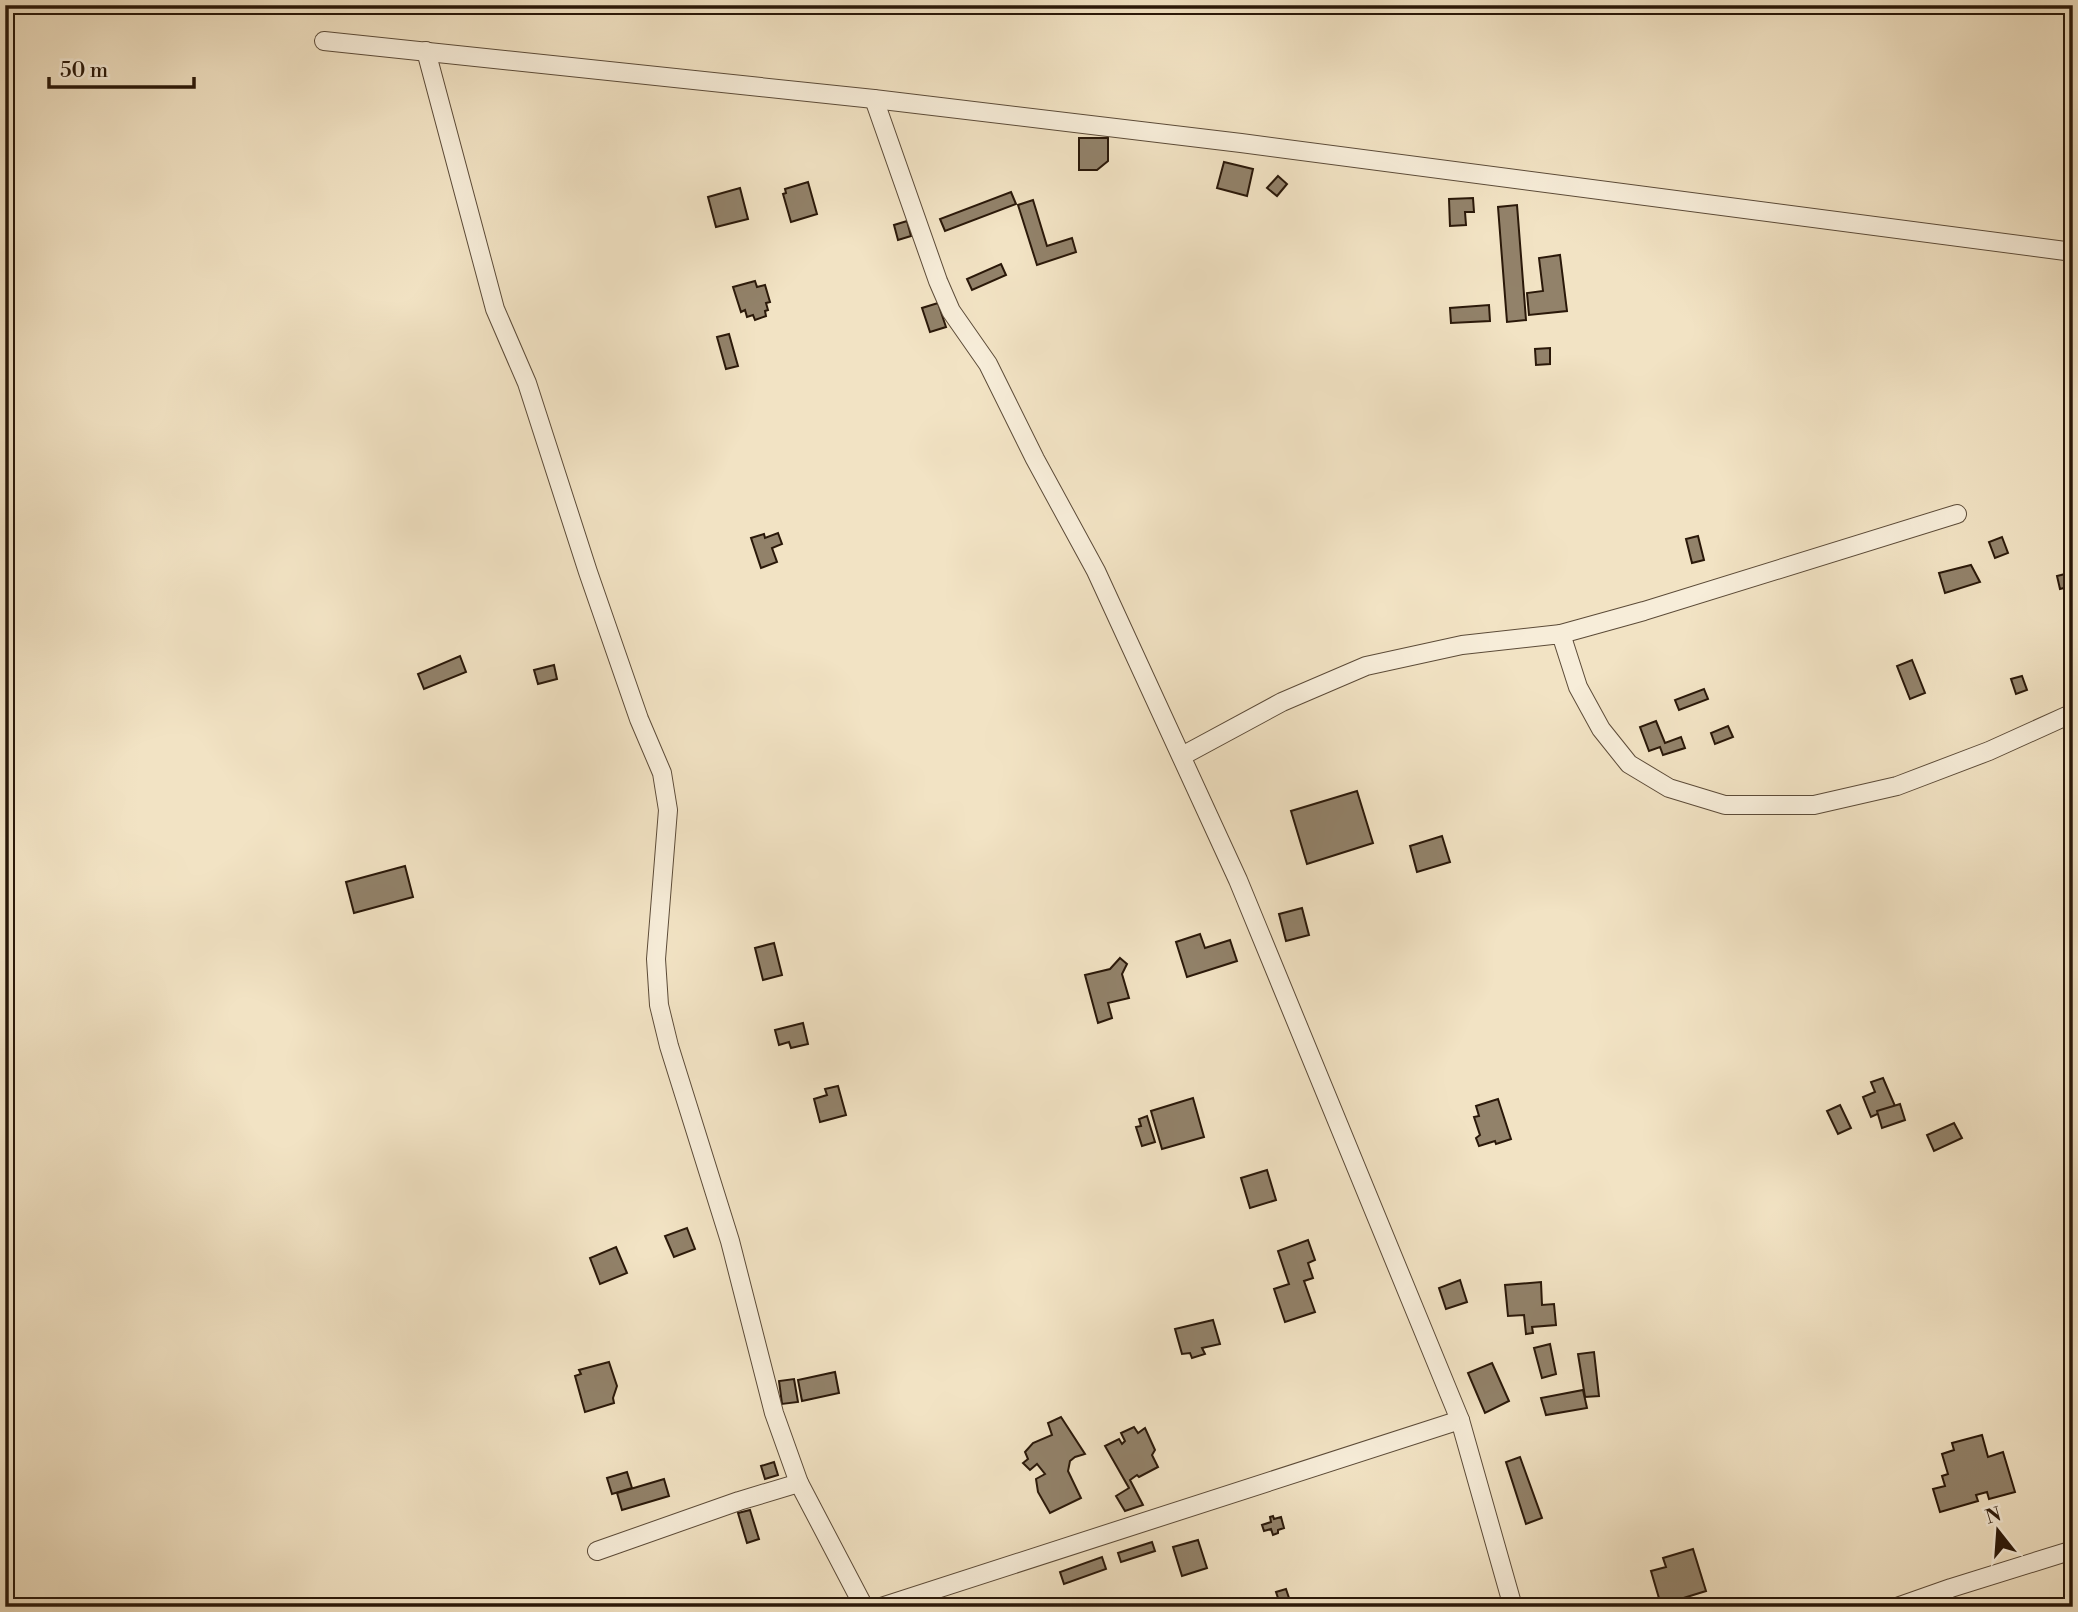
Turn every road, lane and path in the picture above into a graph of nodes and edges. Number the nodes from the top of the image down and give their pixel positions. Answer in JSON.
{"nodes":[{"id":1,"x":324,"y":41,"type":"dead end"},
{"id":2,"x":426,"y":51,"type":"junction"},
{"id":3,"x":874,"y":99,"type":"junction"},
{"id":4,"x":2073,"y":252,"type":"edge"},
{"id":5,"x":1957,"y":514,"type":"dead end"},
{"id":6,"x":1560,"y":634,"type":"junction"},
{"id":7,"x":2073,"y":713,"type":"edge"},
{"id":8,"x":1182,"y":756,"type":"junction"},
{"id":9,"x":1460,"y":1420,"type":"junction"},
{"id":10,"x":799,"y":1483,"type":"junction"},
{"id":11,"x":2073,"y":1550,"type":"edge"},
{"id":12,"x":597,"y":1551,"type":"dead end"},
{"id":13,"x":864,"y":1607,"type":"edge"},
{"id":14,"x":881,"y":1607,"type":"edge"},
{"id":15,"x":1513,"y":1607,"type":"edge"},
{"id":16,"x":1897,"y":1607,"type":"edge"}],
"edges":[{"from":1,"to":2,"type":"street"},
{"from":2,"to":3,"type":"street"},
{"from":2,"to":10,"type":"street"},
{"from":3,"to":4,"type":"street"},
{"from":3,"to":8,"type":"street"},
{"from":5,"to":6,"type":"street"},
{"from":6,"to":7,"type":"street"},
{"from":6,"to":8,"type":"street"},
{"from":8,"to":9,"type":"street"},
{"from":9,"to":14,"type":"street"},
{"from":9,"to":15,"type":"street"},
{"from":10,"to":12,"type":"street"},
{"from":10,"to":13,"type":"street"},
{"from":11,"to":16,"type":"street"}]}
